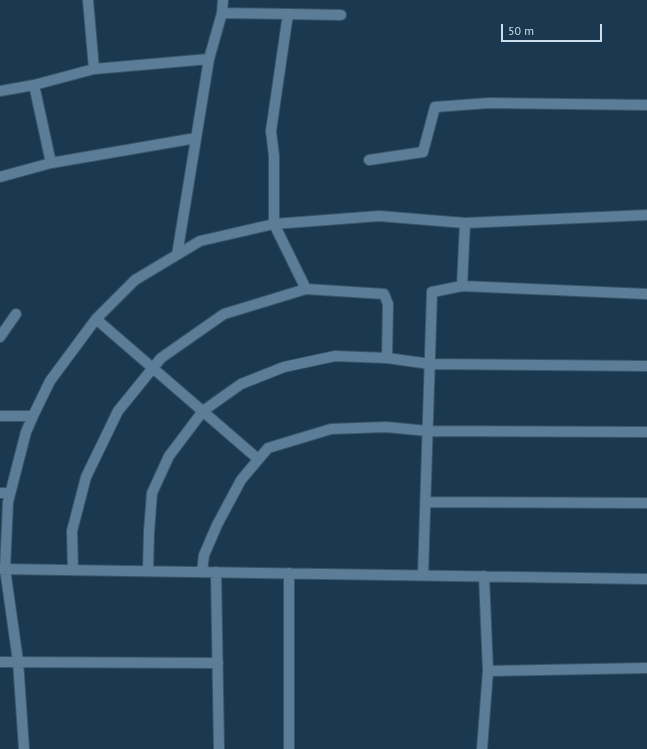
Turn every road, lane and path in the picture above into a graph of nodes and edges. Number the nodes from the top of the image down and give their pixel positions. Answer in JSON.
{"nodes":[{"id":1,"x":88,"y":0,"type":"edge"},
{"id":2,"x":223,"y":0,"type":"edge"},
{"id":3,"x":222,"y":13,"type":"junction"},
{"id":4,"x":288,"y":14,"type":"junction"},
{"id":5,"x":341,"y":15,"type":"dead end"},
{"id":6,"x":209,"y":59,"type":"junction"},
{"id":7,"x":94,"y":69,"type":"junction"},
{"id":8,"x":34,"y":85,"type":"junction"},
{"id":9,"x":0,"y":90,"type":"edge"},
{"id":10,"x":647,"y":105,"type":"edge"},
{"id":11,"x":196,"y":138,"type":"junction"},
{"id":12,"x":369,"y":160,"type":"dead end"},
{"id":13,"x":51,"y":163,"type":"junction"},
{"id":14,"x":0,"y":176,"type":"edge"},
{"id":15,"x":647,"y":216,"type":"edge"},
{"id":16,"x":465,"y":223,"type":"junction"},
{"id":17,"x":274,"y":224,"type":"junction"},
{"id":18,"x":177,"y":255,"type":"junction"},
{"id":19,"x":462,"y":286,"type":"junction"},
{"id":20,"x":306,"y":289,"type":"junction"},
{"id":21,"x":647,"y":294,"type":"edge"},
{"id":22,"x":16,"y":314,"type":"dead end"},
{"id":23,"x":96,"y":319,"type":"junction"},
{"id":24,"x":0,"y":337,"type":"edge"},
{"id":25,"x":387,"y":358,"type":"junction"},
{"id":26,"x":430,"y":364,"type":"junction"},
{"id":27,"x":647,"y":366,"type":"edge"},
{"id":28,"x":153,"y":367,"type":"junction"},
{"id":29,"x":203,"y":411,"type":"junction"},
{"id":30,"x":0,"y":416,"type":"edge"},
{"id":31,"x":33,"y":416,"type":"junction"},
{"id":32,"x":428,"y":431,"type":"junction"},
{"id":33,"x":647,"y":432,"type":"edge"},
{"id":34,"x":258,"y":459,"type":"junction"},
{"id":35,"x":5,"y":493,"type":"edge"},
{"id":36,"x":425,"y":502,"type":"junction"},
{"id":37,"x":647,"y":503,"type":"edge"},
{"id":38,"x":2,"y":569,"type":"edge"},
{"id":39,"x":73,"y":570,"type":"junction"},
{"id":40,"x":148,"y":571,"type":"junction"},
{"id":41,"x":202,"y":572,"type":"junction"},
{"id":42,"x":216,"y":572,"type":"junction"},
{"id":43,"x":289,"y":573,"type":"junction"},
{"id":44,"x":423,"y":575,"type":"junction"},
{"id":45,"x":484,"y":576,"type":"junction"},
{"id":46,"x":647,"y":578,"type":"edge"},
{"id":47,"x":18,"y":661,"type":"junction"},
{"id":48,"x":0,"y":662,"type":"edge"},
{"id":49,"x":218,"y":664,"type":"junction"},
{"id":50,"x":647,"y":668,"type":"edge"},
{"id":51,"x":488,"y":671,"type":"junction"},
{"id":52,"x":24,"y":749,"type":"edge"},
{"id":53,"x":219,"y":749,"type":"edge"},
{"id":54,"x":289,"y":749,"type":"edge"},
{"id":55,"x":482,"y":749,"type":"edge"}],
"edges":[{"from":1,"to":7,"type":"street"},
{"from":2,"to":3,"type":"street"},
{"from":3,"to":4,"type":"street"},
{"from":3,"to":6,"type":"street"},
{"from":4,"to":5,"type":"street"},
{"from":4,"to":17,"type":"street"},
{"from":6,"to":7,"type":"street"},
{"from":6,"to":11,"type":"street"},
{"from":7,"to":8,"type":"street"},
{"from":8,"to":9,"type":"street"},
{"from":8,"to":13,"type":"street"},
{"from":10,"to":12,"type":"street"},
{"from":11,"to":13,"type":"street"},
{"from":11,"to":18,"type":"street"},
{"from":13,"to":14,"type":"street"},
{"from":15,"to":16,"type":"street"},
{"from":16,"to":17,"type":"street"},
{"from":16,"to":19,"type":"street"},
{"from":17,"to":18,"type":"street"},
{"from":17,"to":20,"type":"street"},
{"from":18,"to":23,"type":"street"},
{"from":19,"to":21,"type":"street"},
{"from":19,"to":26,"type":"street"},
{"from":20,"to":25,"type":"street"},
{"from":20,"to":28,"type":"street"},
{"from":22,"to":24,"type":"street"},
{"from":23,"to":28,"type":"street"},
{"from":23,"to":31,"type":"street"},
{"from":25,"to":26,"type":"street"},
{"from":25,"to":29,"type":"street"},
{"from":26,"to":27,"type":"street"},
{"from":26,"to":32,"type":"street"},
{"from":28,"to":29,"type":"street"},
{"from":28,"to":39,"type":"street"},
{"from":29,"to":34,"type":"street"},
{"from":29,"to":40,"type":"street"},
{"from":30,"to":31,"type":"street"},
{"from":31,"to":35,"type":"street"},
{"from":32,"to":33,"type":"street"},
{"from":32,"to":34,"type":"street"},
{"from":32,"to":36,"type":"street"},
{"from":34,"to":41,"type":"street"},
{"from":35,"to":38,"type":"street"},
{"from":36,"to":37,"type":"street"},
{"from":36,"to":44,"type":"street"},
{"from":38,"to":39,"type":"street"},
{"from":38,"to":47,"type":"street"},
{"from":39,"to":40,"type":"street"},
{"from":40,"to":41,"type":"street"},
{"from":41,"to":42,"type":"street"},
{"from":42,"to":43,"type":"street"},
{"from":42,"to":49,"type":"street"},
{"from":43,"to":44,"type":"street"},
{"from":43,"to":54,"type":"street"},
{"from":44,"to":45,"type":"street"},
{"from":45,"to":46,"type":"street"},
{"from":45,"to":51,"type":"street"},
{"from":47,"to":48,"type":"street"},
{"from":47,"to":49,"type":"street"},
{"from":47,"to":52,"type":"street"},
{"from":49,"to":53,"type":"street"},
{"from":50,"to":51,"type":"street"},
{"from":51,"to":55,"type":"street"}]}
